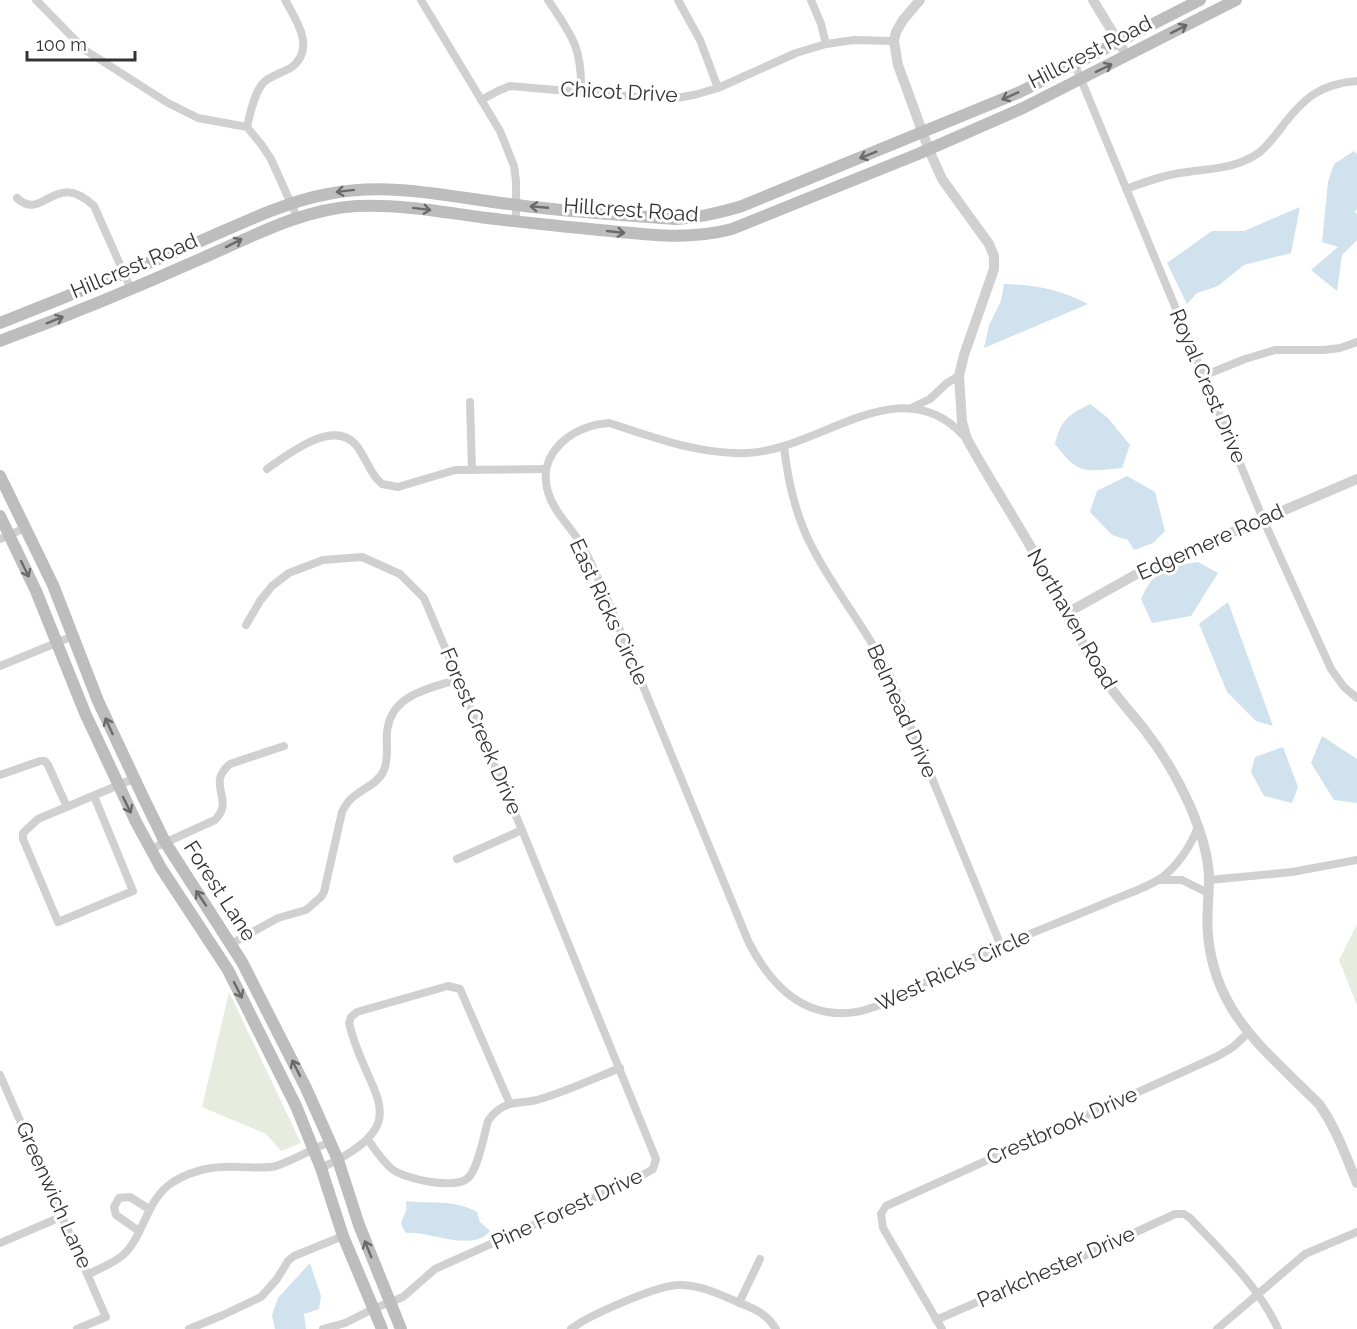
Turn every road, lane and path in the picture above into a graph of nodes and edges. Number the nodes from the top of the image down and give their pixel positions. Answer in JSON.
{"nodes":[{"id":1,"x":36,"y":0,"type":"edge"},
{"id":2,"x":285,"y":0,"type":"edge"},
{"id":3,"x":420,"y":0,"type":"edge"},
{"id":4,"x":548,"y":0,"type":"edge"},
{"id":5,"x":678,"y":0,"type":"edge"},
{"id":6,"x":811,"y":0,"type":"edge"},
{"id":7,"x":920,"y":0,"type":"edge"},
{"id":8,"x":1093,"y":0,"type":"edge"},
{"id":9,"x":1200,"y":0,"type":"edge"},
{"id":10,"x":1236,"y":0,"type":"edge"},
{"id":11,"x":894,"y":41,"type":"junction"},
{"id":12,"x":1119,"y":43,"type":"junction"},
{"id":13,"x":826,"y":44,"type":"junction"},
{"id":14,"x":1127,"y":56,"type":"junction"},
{"id":15,"x":1075,"y":65,"type":"junction"},
{"id":16,"x":1080,"y":79,"type":"junction"},
{"id":17,"x":1357,"y":81,"type":"edge"},
{"id":18,"x":718,"y":88,"type":"junction"},
{"id":19,"x":581,"y":92,"type":"junction"},
{"id":20,"x":481,"y":100,"type":"junction"},
{"id":21,"x":247,"y":127,"type":"junction"},
{"id":22,"x":923,"y":133,"type":"junction"},
{"id":23,"x":929,"y":150,"type":"junction"},
{"id":24,"x":1126,"y":189,"type":"junction"},
{"id":25,"x":17,"y":198,"type":"dead end"},
{"id":26,"x":291,"y":203,"type":"junction"},
{"id":27,"x":517,"y":206,"type":"junction"},
{"id":28,"x":297,"y":217,"type":"junction"},
{"id":29,"x":516,"y":222,"type":"junction"},
{"id":30,"x":124,"y":274,"type":"junction"},
{"id":31,"x":131,"y":289,"type":"junction"},
{"id":32,"x":0,"y":323,"type":"edge"},
{"id":33,"x":0,"y":341,"type":"edge"},
{"id":34,"x":1357,"y":342,"type":"edge"},
{"id":35,"x":959,"y":376,"type":"junction"},
{"id":36,"x":1203,"y":376,"type":"junction"},
{"id":37,"x":470,"y":402,"type":"dead end"},
{"id":38,"x":913,"y":407,"type":"junction"},
{"id":39,"x":967,"y":440,"type":"junction"},
{"id":40,"x":784,"y":447,"type":"junction"},
{"id":41,"x":267,"y":469,"type":"dead end"},
{"id":42,"x":546,"y":469,"type":"junction"},
{"id":43,"x":472,"y":470,"type":"junction"},
{"id":44,"x":0,"y":476,"type":"edge"},
{"id":45,"x":1357,"y":479,"type":"edge"},
{"id":46,"x":0,"y":516,"type":"edge"},
{"id":47,"x":1263,"y":519,"type":"junction"},
{"id":48,"x":25,"y":528,"type":"junction"},
{"id":49,"x":5,"y":537,"type":"edge"},
{"id":50,"x":1067,"y":613,"type":"junction"},
{"id":51,"x":246,"y":625,"type":"dead end"},
{"id":52,"x":73,"y":636,"type":"junction"},
{"id":53,"x":58,"y":642,"type":"junction"},
{"id":54,"x":0,"y":666,"type":"edge"},
{"id":55,"x":459,"y":679,"type":"junction"},
{"id":56,"x":1357,"y":698,"type":"edge"},
{"id":57,"x":284,"y":746,"type":"dead end"},
{"id":58,"x":0,"y":775,"type":"edge"},
{"id":59,"x":134,"y":779,"type":"junction"},
{"id":60,"x":118,"y":786,"type":"junction"},
{"id":61,"x":688,"y":793,"type":"joint"},
{"id":62,"x":94,"y":796,"type":"junction"},
{"id":63,"x":67,"y":807,"type":"junction"},
{"id":64,"x":1198,"y":826,"type":"junction"},
{"id":65,"x":522,"y":830,"type":"junction"},
{"id":66,"x":165,"y":842,"type":"junction"},
{"id":67,"x":151,"y":849,"type":"junction"},
{"id":68,"x":457,"y":859,"type":"dead end"},
{"id":69,"x":1357,"y":860,"type":"edge"},
{"id":70,"x":1159,"y":880,"type":"junction"},
{"id":71,"x":1209,"y":880,"type":"junction"},
{"id":72,"x":1208,"y":893,"type":"junction"},
{"id":73,"x":231,"y":944,"type":"junction"},
{"id":74,"x":1001,"y":946,"type":"junction"},
{"id":75,"x":242,"y":962,"type":"junction"},
{"id":76,"x":228,"y":970,"type":"junction"},
{"id":77,"x":1248,"y":1033,"type":"junction"},
{"id":78,"x":620,"y":1068,"type":"junction"},
{"id":79,"x":0,"y":1075,"type":"edge"},
{"id":80,"x":510,"y":1104,"type":"junction"},
{"id":81,"x":368,"y":1140,"type":"junction"},
{"id":82,"x":330,"y":1142,"type":"junction"},
{"id":83,"x":314,"y":1149,"type":"junction"},
{"id":84,"x":338,"y":1160,"type":"junction"},
{"id":85,"x":321,"y":1168,"type":"junction"},
{"id":86,"x":1357,"y":1183,"type":"edge"},
{"id":87,"x":148,"y":1209,"type":"junction"},
{"id":88,"x":63,"y":1216,"type":"junction"},
{"id":89,"x":139,"y":1231,"type":"junction"},
{"id":90,"x":1357,"y":1232,"type":"edge"},
{"id":91,"x":343,"y":1236,"type":"junction"},
{"id":92,"x":0,"y":1243,"type":"edge"},
{"id":93,"x":760,"y":1259,"type":"dead end"},
{"id":94,"x":89,"y":1274,"type":"junction"},
{"id":95,"x":1257,"y":1295,"type":"junction"},
{"id":96,"x":390,"y":1303,"type":"junction"},
{"id":97,"x":739,"y":1303,"type":"junction"},
{"id":98,"x":373,"y":1309,"type":"junction"},
{"id":99,"x":936,"y":1320,"type":"junction"},
{"id":100,"x":399,"y":1325,"type":"edge"},
{"id":101,"x":338,"y":1328,"type":"edge"},
{"id":102,"x":379,"y":1328,"type":"edge"},
{"id":103,"x":76,"y":1329,"type":"edge"},
{"id":104,"x":189,"y":1329,"type":"edge"},
{"id":105,"x":323,"y":1329,"type":"edge"},
{"id":106,"x":572,"y":1329,"type":"edge"},
{"id":107,"x":776,"y":1329,"type":"edge"},
{"id":108,"x":942,"y":1329,"type":"edge"},
{"id":109,"x":1217,"y":1329,"type":"edge"},
{"id":110,"x":1278,"y":1329,"type":"edge"}],
"edges":[{"from":1,"to":21,"type":"street"},
{"from":2,"to":21,"type":"street"},
{"from":3,"to":20,"type":"street"},
{"from":4,"to":19,"type":"street"},
{"from":5,"to":18,"type":"street"},
{"from":6,"to":13,"type":"street"},
{"from":7,"to":11,"type":"street"},
{"from":8,"to":12,"type":"street"},
{"from":9,"to":12,"type":"main road","name":"Hillcrest Road"},
{"from":14,"to":10,"type":"main road","name":"Hillcrest Road","one_way":true},
{"from":11,"to":13,"type":"street","name":"Chicot Drive"},
{"from":11,"to":22,"type":"street","name":"Northaven Road"},
{"from":12,"to":14,"type":"street"},
{"from":12,"to":15,"type":"main road","name":"Hillcrest Road"},
{"from":13,"to":18,"type":"street","name":"Chicot Drive"},
{"from":16,"to":14,"type":"main road","name":"Hillcrest Road","one_way":true},
{"from":15,"to":16,"type":"street","name":"Royal Crest Drive"},
{"from":15,"to":22,"type":"main road","name":"Hillcrest Road","one_way":true},
{"from":16,"to":23,"type":"main road","name":"Hillcrest Road"},
{"from":16,"to":24,"type":"street","name":"Royal Crest Drive"},
{"from":17,"to":24,"type":"street"},
{"from":18,"to":19,"type":"street","name":"Chicot Drive"},
{"from":19,"to":20,"type":"street","name":"Chicot Drive"},
{"from":20,"to":27,"type":"street"},
{"from":21,"to":26,"type":"street"},
{"from":22,"to":23,"type":"street","name":"Northaven Road"},
{"from":22,"to":27,"type":"main road","name":"Hillcrest Road","one_way":true},
{"from":29,"to":23,"type":"main road","name":"Hillcrest Road","one_way":true},
{"from":23,"to":35,"type":"street","name":"Northaven Road"},
{"from":24,"to":36,"type":"street","name":"Royal Crest Drive"},
{"from":25,"to":30,"type":"street"},
{"from":27,"to":26,"type":"main road","name":"Hillcrest Road","one_way":true},
{"from":26,"to":28,"type":"street"},
{"from":26,"to":30,"type":"main road","name":"Hillcrest Road"},
{"from":27,"to":29,"type":"street"},
{"from":28,"to":29,"type":"main road","name":"Hillcrest Road","one_way":true},
{"from":31,"to":28,"type":"main road","name":"Hillcrest Road","one_way":true},
{"from":30,"to":31,"type":"street"},
{"from":30,"to":32,"type":"main road","name":"Hillcrest Road"},
{"from":33,"to":31,"type":"main road","name":"Hillcrest Road","one_way":true},
{"from":34,"to":36,"type":"street"},
{"from":35,"to":38,"type":"street"},
{"from":35,"to":39,"type":"street","name":"Northaven Road"},
{"from":36,"to":47,"type":"street","name":"Royal Crest Drive"},
{"from":37,"to":43,"type":"street"},
{"from":38,"to":39,"type":"street"},
{"from":38,"to":40,"type":"street"},
{"from":39,"to":50,"type":"street","name":"Northaven Road"},
{"from":40,"to":42,"type":"street"},
{"from":40,"to":74,"type":"street","name":"Belmead Drive"},
{"from":41,"to":43,"type":"street"},
{"from":42,"to":43,"type":"street"},
{"from":42,"to":61,"type":"street","name":"East Ricks Circle"},
{"from":44,"to":48,"type":"main road","name":"Forest Lane"},
{"from":45,"to":47,"type":"street","name":"Edgemere Road"},
{"from":46,"to":49,"type":"main road","name":"Forest Lane"},
{"from":47,"to":50,"type":"street","name":"Edgemere Road"},
{"from":47,"to":56,"type":"street","name":"Royal Crest Drive"},
{"from":48,"to":49,"type":"street"},
{"from":48,"to":52,"type":"main road","name":"Forest Lane"},
{"from":49,"to":53,"type":"main road","name":"Forest Lane","one_way":true},
{"from":50,"to":64,"type":"street","name":"Northaven Road"},
{"from":51,"to":55,"type":"street","name":"Forest Creek Drive"},
{"from":52,"to":53,"type":"street"},
{"from":59,"to":52,"type":"main road","name":"Forest Lane","one_way":true},
{"from":53,"to":54,"type":"street"},
{"from":53,"to":60,"type":"main road","name":"Forest Lane"},
{"from":55,"to":65,"type":"street","name":"Forest Creek Drive"},
{"from":55,"to":73,"type":"street"},
{"from":57,"to":66,"type":"street"},
{"from":58,"to":63,"type":"street"},
{"from":59,"to":60,"type":"street"},
{"from":59,"to":66,"type":"main road","name":"Forest Lane"},
{"from":60,"to":62,"type":"street"},
{"from":60,"to":67,"type":"main road","name":"Forest Lane","one_way":true},
{"from":61,"to":74,"type":"street","name":"West Ricks Circle"},
{"from":62,"to":63,"type":"street"},
{"from":62,"to":63,"type":"street"},
{"from":64,"to":70,"type":"street","name":"West Ricks Circle"},
{"from":64,"to":71,"type":"street","name":"Northaven Road"},
{"from":65,"to":68,"type":"street"},
{"from":65,"to":78,"type":"street","name":"Forest Creek Drive"},
{"from":66,"to":67,"type":"street"},
{"from":73,"to":66,"type":"main road","name":"Forest Lane","one_way":true},
{"from":67,"to":76,"type":"main road","name":"Forest Lane"},
{"from":69,"to":71,"type":"street"},
{"from":70,"to":72,"type":"street","name":"West Ricks Circle"},
{"from":70,"to":74,"type":"street","name":"West Ricks Circle"},
{"from":71,"to":72,"type":"street","name":"Northaven Road"},
{"from":72,"to":77,"type":"street","name":"Northaven Road"},
{"from":73,"to":75,"type":"main road","name":"Forest Lane"},
{"from":75,"to":76,"type":"main road"},
{"from":82,"to":75,"type":"main road","name":"Forest Lane","one_way":true},
{"from":76,"to":83,"type":"main road","name":"Forest Lane","one_way":true},
{"from":77,"to":86,"type":"street","name":"Northaven Road"},
{"from":77,"to":99,"type":"street","name":"Crestbrook Drive"},
{"from":78,"to":80,"type":"street"},
{"from":78,"to":96,"type":"street","name":"Pine Forest Drive"},
{"from":79,"to":88,"type":"street","name":"Greenwich Lane"},
{"from":80,"to":81,"type":"street"},
{"from":80,"to":81,"type":"street"},
{"from":81,"to":84,"type":"street"},
{"from":82,"to":83,"type":"street"},
{"from":82,"to":84,"type":"main road","name":"Forest Lane"},
{"from":83,"to":85,"type":"main road","name":"Forest Lane"},
{"from":83,"to":87,"type":"street"},
{"from":84,"to":85,"type":"street"},
{"from":96,"to":84,"type":"main road","name":"Forest Lane","one_way":true},
{"from":85,"to":91,"type":"main road","name":"Forest Lane"},
{"from":87,"to":89,"type":"street"},
{"from":87,"to":89,"type":"street"},
{"from":88,"to":92,"type":"street"},
{"from":88,"to":94,"type":"street","name":"Greenwich Lane"},
{"from":89,"to":94,"type":"street"},
{"from":90,"to":95,"type":"street"},
{"from":91,"to":98,"type":"main road","name":"Forest Lane"},
{"from":91,"to":104,"type":"street"},
{"from":93,"to":97,"type":"street"},
{"from":94,"to":103,"type":"street","name":"Greenwich Lane"},
{"from":95,"to":99,"type":"street","name":"Parkchester Drive"},
{"from":95,"to":109,"type":"street"},
{"from":95,"to":110,"type":"street"},
{"from":96,"to":98,"type":"street"},
{"from":96,"to":100,"type":"main road","name":"Forest Lane"},
{"from":97,"to":106,"type":"street"},
{"from":97,"to":107,"type":"street"},
{"from":98,"to":101,"type":"street"},
{"from":98,"to":102,"type":"main road","name":"Forest Lane"},
{"from":99,"to":108,"type":"street"},
{"from":100,"to":102,"type":"street"},
{"from":101,"to":105,"type":"street"}]}
